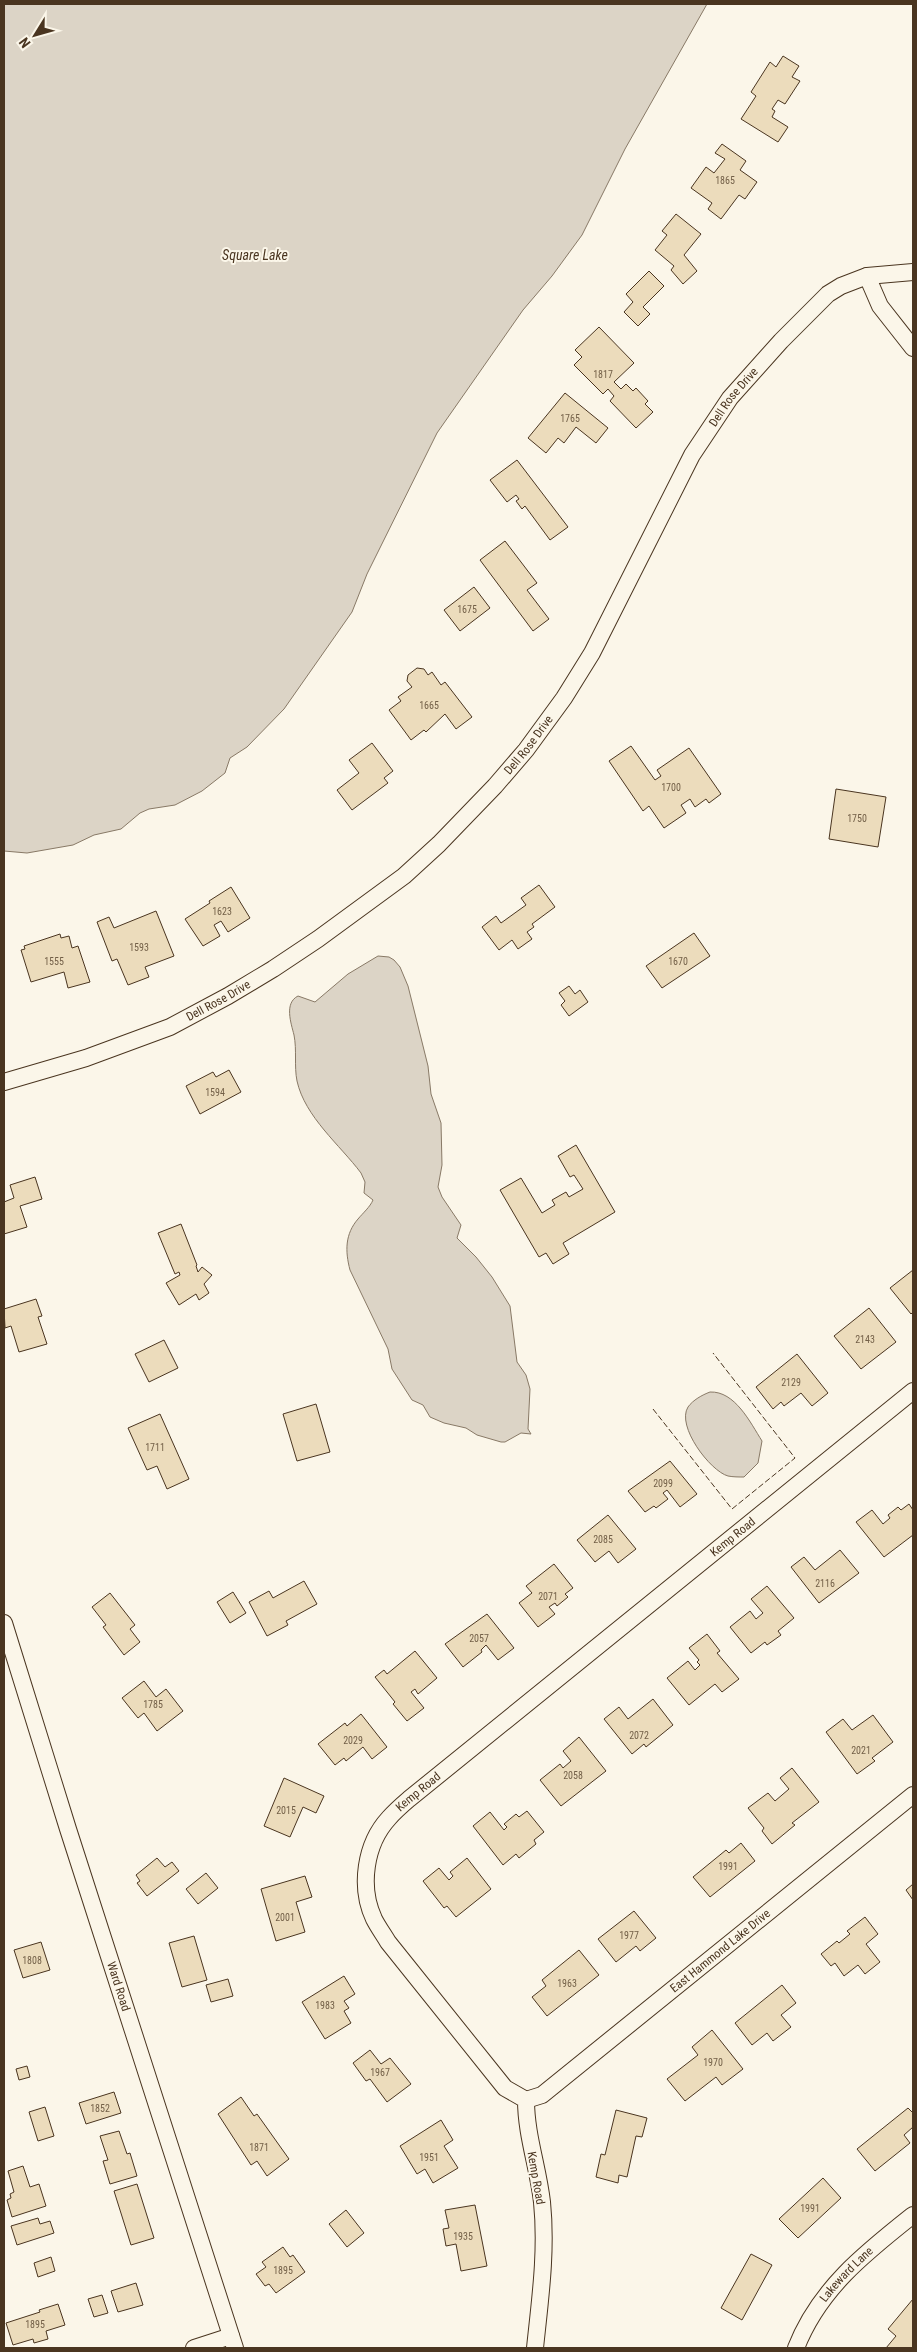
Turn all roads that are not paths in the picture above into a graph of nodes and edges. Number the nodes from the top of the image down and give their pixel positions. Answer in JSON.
{"nodes":[{"id":1,"x":913,"y":272,"type":"edge"},
{"id":2,"x":868,"y":276,"type":"junction"},
{"id":3,"x":913,"y":348,"type":"edge"},
{"id":4,"x":4,"y":1082,"type":"edge"},
{"id":5,"x":913,"y":1391,"type":"edge"},
{"id":6,"x":4,"y":1623,"type":"edge"},
{"id":7,"x":913,"y":1795,"type":"edge"},
{"id":8,"x":526,"y":2100,"type":"junction"},
{"id":9,"x":913,"y":2215,"type":"edge"},
{"id":10,"x":233,"y":2342,"type":"edge"},
{"id":11,"x":194,"y":2348,"type":"edge"},
{"id":12,"x":535,"y":2348,"type":"edge"},
{"id":13,"x":796,"y":2348,"type":"edge"}],
"edges":[{"from":1,"to":2,"type":"street","name":"Dell Rose Drive"},
{"from":2,"to":3,"type":"street"},
{"from":2,"to":4,"type":"street","name":"Dell Rose Drive"},
{"from":5,"to":8,"type":"street","name":"Kemp Road"},
{"from":6,"to":10,"type":"street","name":"Ward Road"},
{"from":7,"to":8,"type":"street","name":"East Hammond Lake Drive"},
{"from":8,"to":12,"type":"street","name":"Kemp Road"},
{"from":9,"to":13,"type":"street","name":"Lakeward Lane"},
{"from":10,"to":11,"type":"street"}]}
